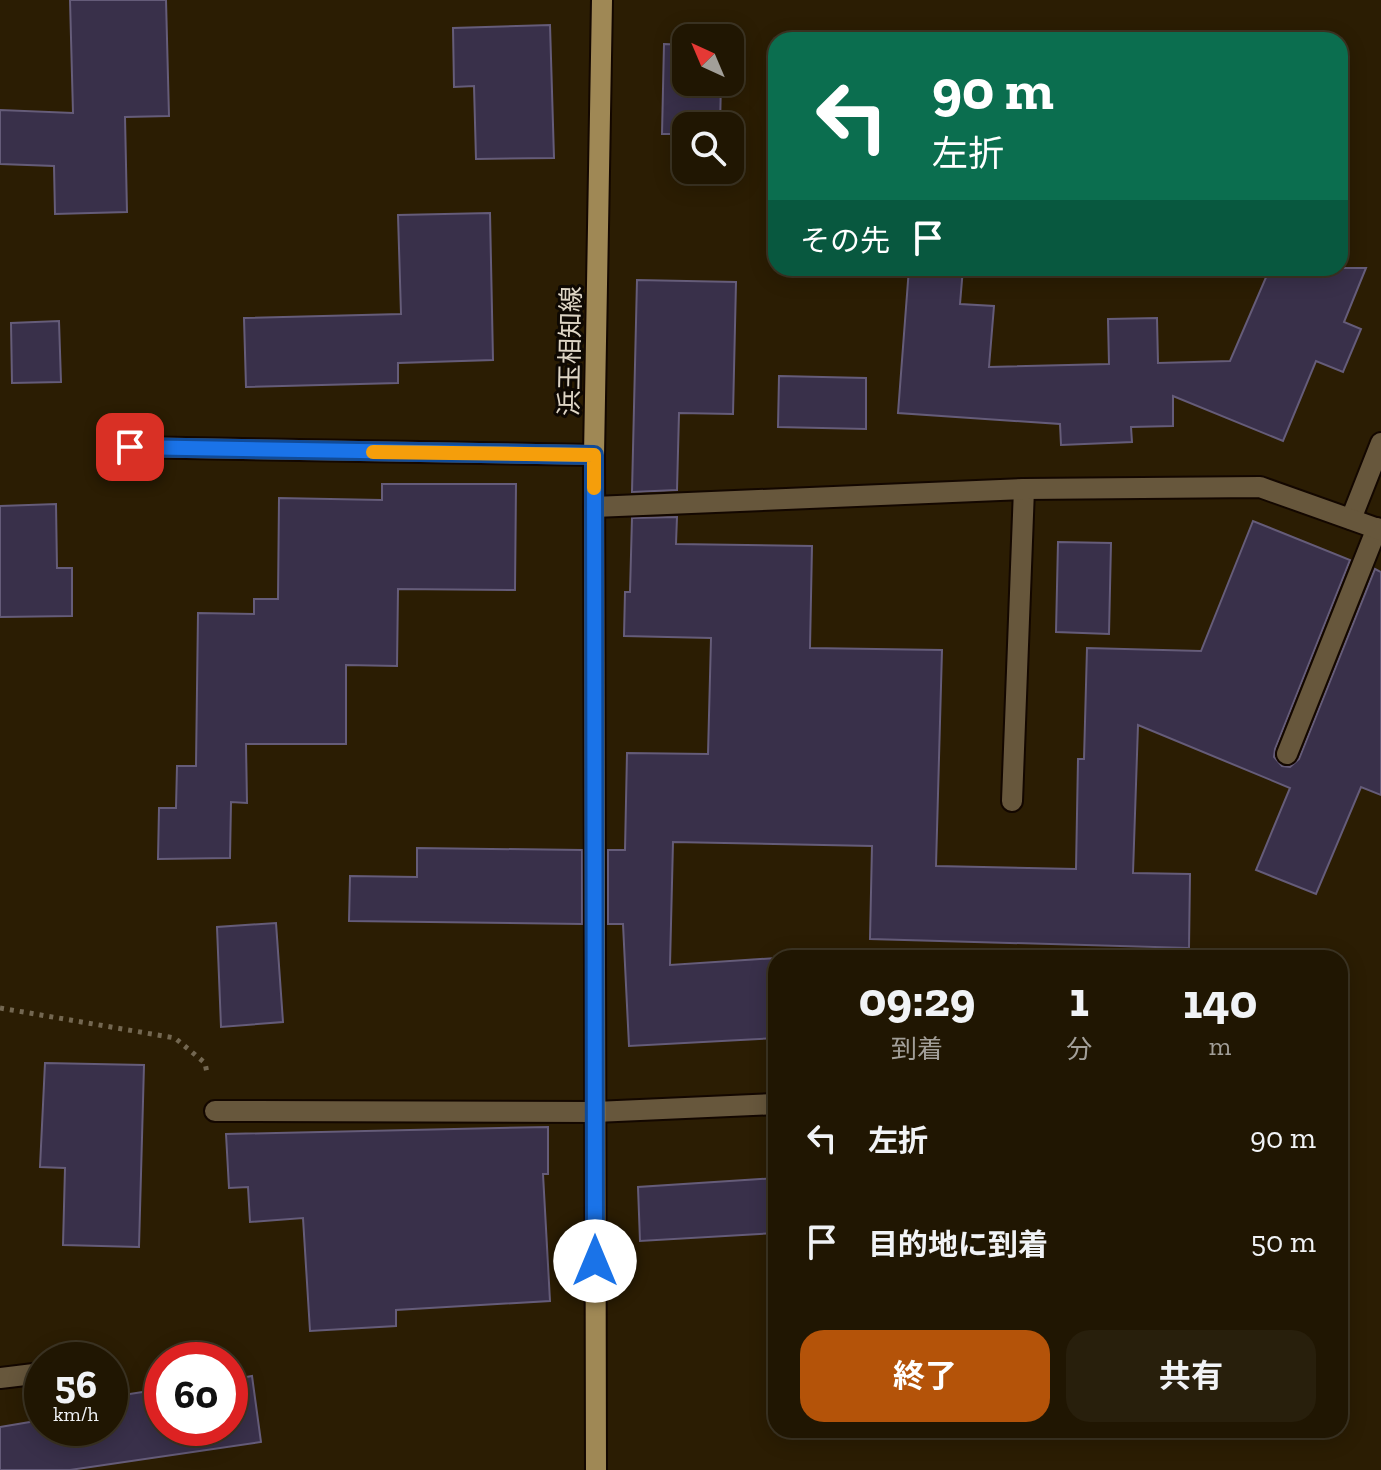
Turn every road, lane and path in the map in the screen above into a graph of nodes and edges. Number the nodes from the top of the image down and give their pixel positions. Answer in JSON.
{"nodes":[{"id":1,"x":602,"y":0,"type":"edge"},
{"id":2,"x":1381,"y":443,"type":"edge"},
{"id":3,"x":130,"y":447,"type":"dead end"},
{"id":4,"x":594,"y":455,"type":"junction"},
{"id":5,"x":1024,"y":489,"type":"junction"},
{"id":6,"x":594,"y":507,"type":"junction"},
{"id":7,"x":1351,"y":519,"type":"junction"},
{"id":8,"x":1379,"y":529,"type":"edge"},
{"id":9,"x":1287,"y":754,"type":"dead end"},
{"id":10,"x":1012,"y":801,"type":"dead end"},
{"id":11,"x":0,"y":1008,"type":"edge"},
{"id":12,"x":768,"y":1104,"type":"edge"},
{"id":13,"x":215,"y":1111,"type":"joint"},
{"id":14,"x":595,"y":1112,"type":"junction"},
{"id":15,"x":24,"y":1375,"type":"edge"},
{"id":16,"x":0,"y":1378,"type":"edge"},
{"id":17,"x":596,"y":1470,"type":"edge"}],
"edges":[{"from":1,"to":4,"type":"main road","name":"浜玉相知線"},
{"from":2,"to":7,"type":"street"},
{"from":3,"to":4,"type":"street"},
{"from":4,"to":6,"type":"main road","name":"浜玉相知線"},
{"from":5,"to":6,"type":"street"},
{"from":5,"to":7,"type":"street"},
{"from":5,"to":10,"type":"street"},
{"from":6,"to":14,"type":"main road","name":"浜玉相知線"},
{"from":7,"to":8,"type":"street"},
{"from":8,"to":9,"type":"street"},
{"from":11,"to":13,"type":"path"},
{"from":12,"to":14,"type":"street"},
{"from":13,"to":14,"type":"street"},
{"from":14,"to":17,"type":"main road","name":"浜玉相知線"},
{"from":15,"to":16,"type":"street"}]}
